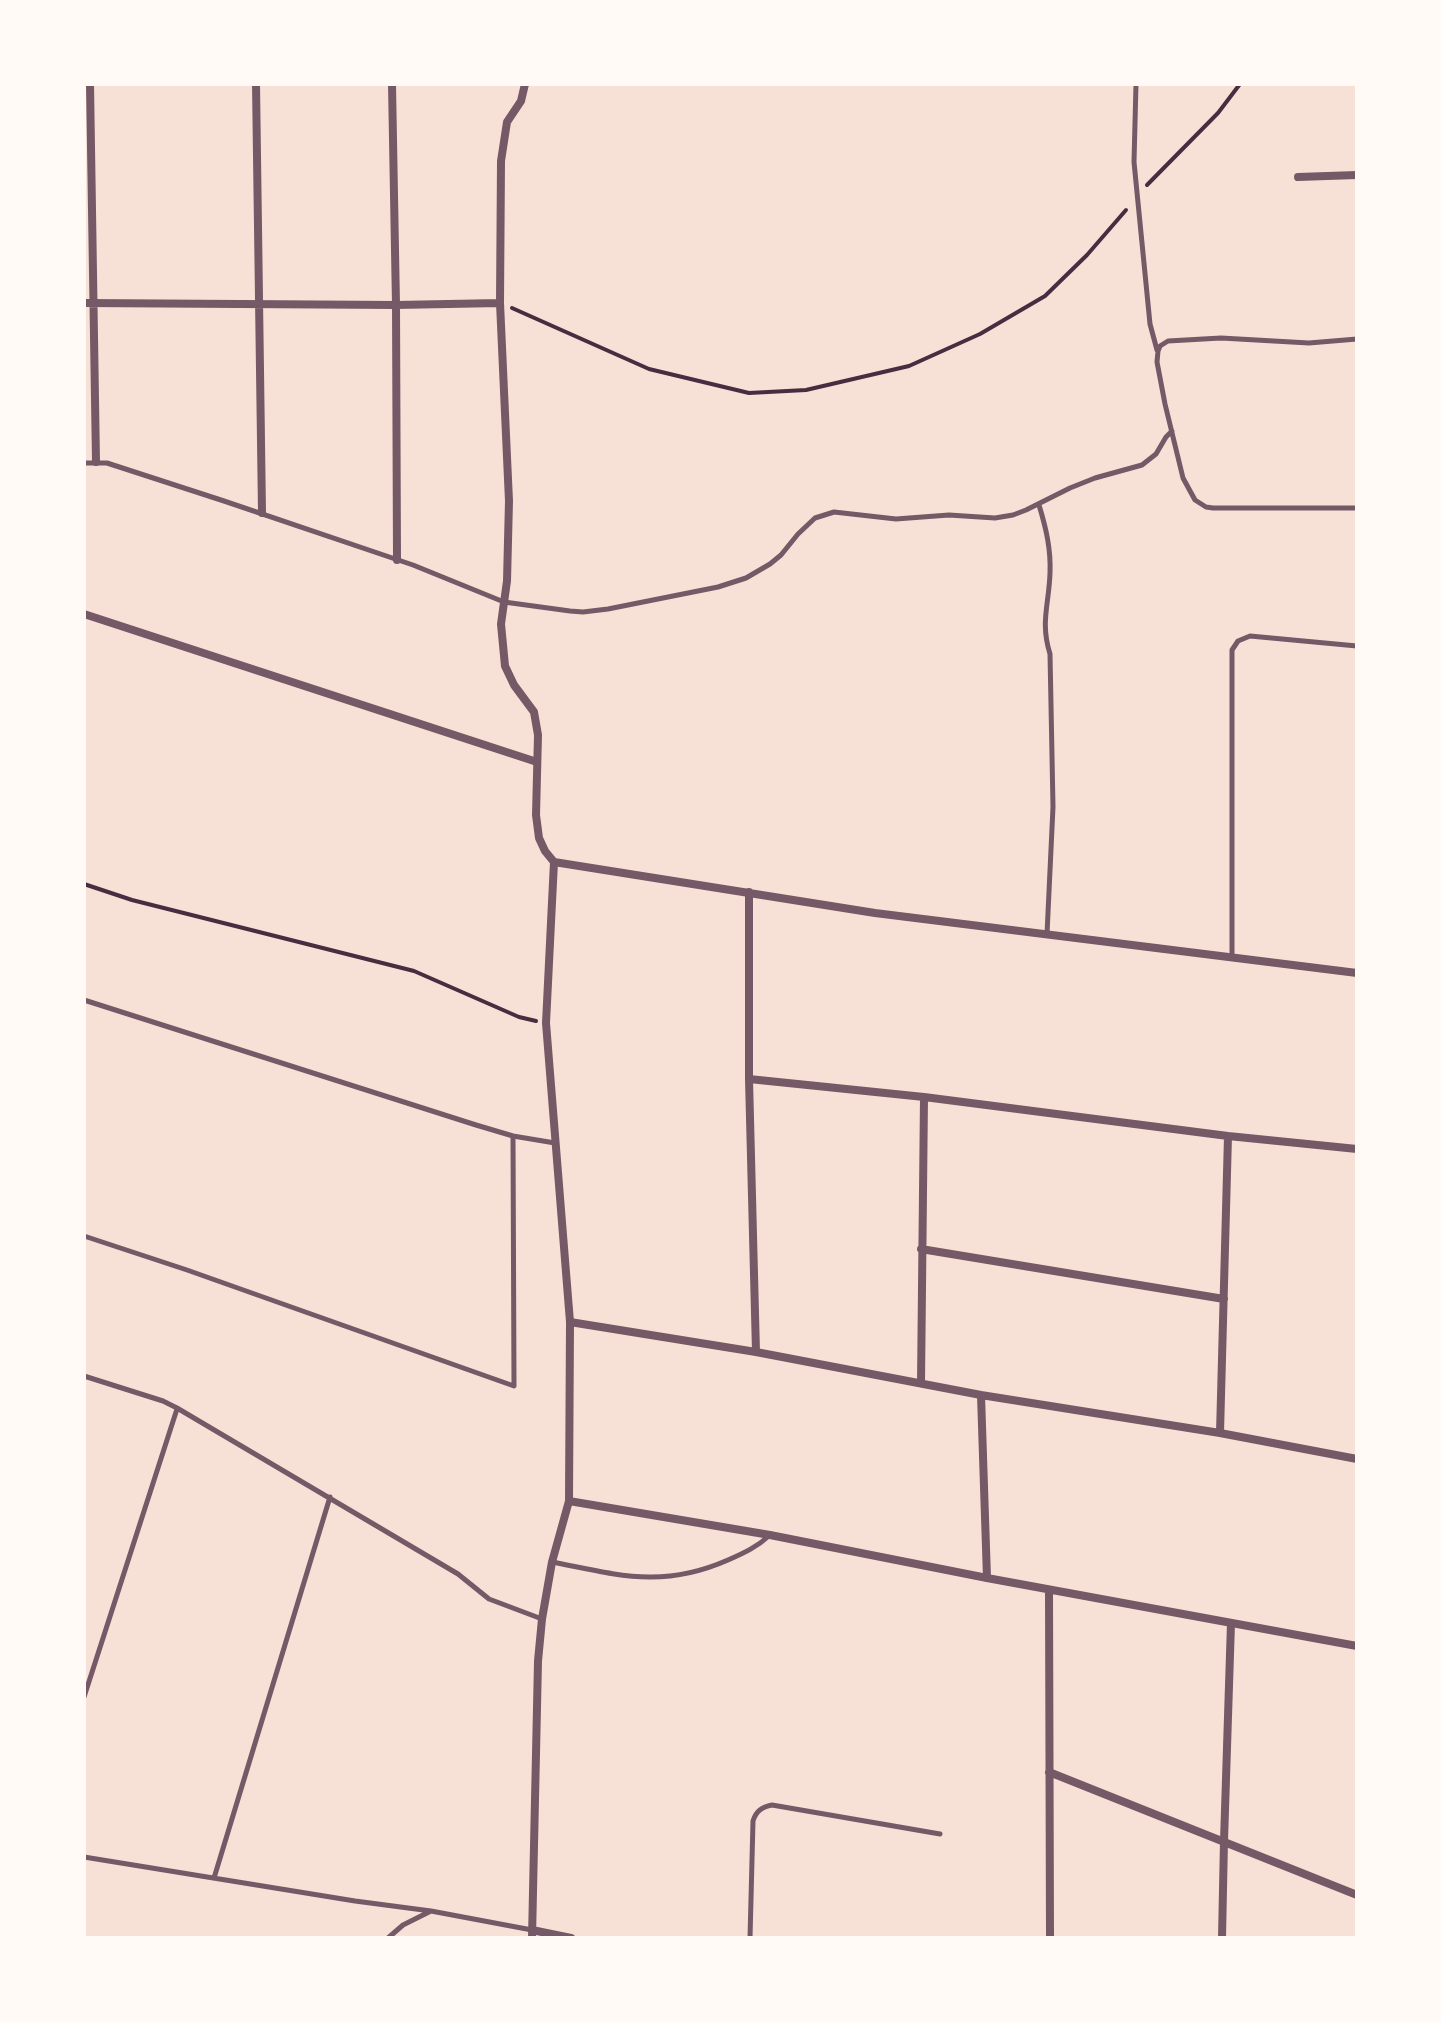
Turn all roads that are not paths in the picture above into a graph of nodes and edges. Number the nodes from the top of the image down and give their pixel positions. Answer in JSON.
{"nodes":[{"id":1,"x":90,"y":84,"type":"edge"},
{"id":2,"x":256,"y":84,"type":"edge"},
{"id":3,"x":392,"y":84,"type":"edge"},
{"id":4,"x":525,"y":84,"type":"edge"},
{"id":5,"x":1136,"y":84,"type":"edge"},
{"id":6,"x":1357,"y":175,"type":"edge"},
{"id":7,"x":1298,"y":177,"type":"dead end"},
{"id":8,"x":88,"y":303,"type":"edge"},
{"id":9,"x":258,"y":303,"type":"junction"},
{"id":10,"x":500,"y":303,"type":"junction"},
{"id":11,"x":396,"y":305,"type":"junction"},
{"id":12,"x":1357,"y":339,"type":"edge"},
{"id":13,"x":1158,"y":351,"type":"junction"},
{"id":14,"x":1172,"y":431,"type":"junction"},
{"id":15,"x":96,"y":462,"type":"junction"},
{"id":16,"x":84,"y":463,"type":"edge"},
{"id":17,"x":1039,"y":505,"type":"junction"},
{"id":18,"x":1357,"y":508,"type":"edge"},
{"id":19,"x":262,"y":513,"type":"junction"},
{"id":20,"x":397,"y":560,"type":"junction"},
{"id":21,"x":504,"y":602,"type":"junction"},
{"id":22,"x":84,"y":614,"type":"edge"},
{"id":23,"x":1357,"y":646,"type":"edge"},
{"id":24,"x":537,"y":762,"type":"junction"},
{"id":25,"x":554,"y":862,"type":"junction"},
{"id":26,"x":749,"y":892,"type":"junction"},
{"id":27,"x":1047,"y":935,"type":"junction"},
{"id":28,"x":1232,"y":958,"type":"junction"},
{"id":29,"x":1357,"y":973,"type":"edge"},
{"id":30,"x":84,"y":1000,"type":"edge"},
{"id":31,"x":749,"y":1079,"type":"junction"},
{"id":32,"x":924,"y":1097,"type":"junction"},
{"id":33,"x":513,"y":1136,"type":"junction"},
{"id":34,"x":1228,"y":1136,"type":"junction"},
{"id":35,"x":555,"y":1143,"type":"junction"},
{"id":36,"x":1357,"y":1149,"type":"edge"},
{"id":37,"x":84,"y":1236,"type":"edge"},
{"id":38,"x":921,"y":1249,"type":"junction"},
{"id":39,"x":1224,"y":1299,"type":"junction"},
{"id":40,"x":570,"y":1322,"type":"junction"},
{"id":41,"x":756,"y":1352,"type":"junction"},
{"id":42,"x":84,"y":1376,"type":"edge"},
{"id":43,"x":921,"y":1383,"type":"junction"},
{"id":44,"x":981,"y":1395,"type":"junction"},
{"id":45,"x":177,"y":1408,"type":"junction"},
{"id":46,"x":1220,"y":1433,"type":"junction"},
{"id":47,"x":1357,"y":1459,"type":"edge"},
{"id":48,"x":330,"y":1497,"type":"junction"},
{"id":49,"x":569,"y":1501,"type":"junction"},
{"id":50,"x":770,"y":1535,"type":"junction"},
{"id":51,"x":552,"y":1562,"type":"junction"},
{"id":52,"x":987,"y":1578,"type":"junction"},
{"id":53,"x":1049,"y":1590,"type":"junction"},
{"id":54,"x":542,"y":1619,"type":"junction"},
{"id":55,"x":1231,"y":1623,"type":"junction"},
{"id":56,"x":1357,"y":1646,"type":"edge"},
{"id":57,"x":84,"y":1697,"type":"edge"},
{"id":58,"x":1049,"y":1772,"type":"junction"},
{"id":59,"x":940,"y":1834,"type":"dead end"},
{"id":60,"x":1224,"y":1841,"type":"junction"},
{"id":61,"x":84,"y":1857,"type":"edge"},
{"id":62,"x":214,"y":1878,"type":"junction"},
{"id":63,"x":1357,"y":1895,"type":"edge"},
{"id":64,"x":431,"y":1911,"type":"junction"},
{"id":65,"x":532,"y":1934,"type":"edge"},
{"id":66,"x":388,"y":1938,"type":"edge"},
{"id":67,"x":571,"y":1938,"type":"edge"},
{"id":68,"x":750,"y":1938,"type":"edge"},
{"id":69,"x":1050,"y":1938,"type":"edge"},
{"id":70,"x":1222,"y":1938,"type":"edge"}],
"edges":[{"from":1,"to":8,"type":"street"},
{"from":2,"to":9,"type":"street"},
{"from":3,"to":11,"type":"street"},
{"from":4,"to":10,"type":"street"},
{"from":5,"to":13,"type":"lane"},
{"from":6,"to":7,"type":"street"},
{"from":8,"to":9,"type":"street"},
{"from":8,"to":15,"type":"street"},
{"from":9,"to":11,"type":"street"},
{"from":9,"to":19,"type":"street"},
{"from":10,"to":11,"type":"street"},
{"from":10,"to":21,"type":"street"},
{"from":11,"to":20,"type":"street"},
{"from":12,"to":13,"type":"lane"},
{"from":13,"to":14,"type":"lane"},
{"from":14,"to":17,"type":"lane"},
{"from":14,"to":18,"type":"lane"},
{"from":15,"to":16,"type":"lane"},
{"from":15,"to":19,"type":"lane"},
{"from":17,"to":21,"type":"lane"},
{"from":17,"to":27,"type":"lane"},
{"from":19,"to":20,"type":"lane"},
{"from":20,"to":21,"type":"lane"},
{"from":21,"to":24,"type":"street"},
{"from":22,"to":24,"type":"street"},
{"from":23,"to":28,"type":"lane"},
{"from":24,"to":25,"type":"street"},
{"from":25,"to":26,"type":"street"},
{"from":25,"to":35,"type":"street"},
{"from":26,"to":27,"type":"street"},
{"from":26,"to":31,"type":"street"},
{"from":27,"to":28,"type":"street"},
{"from":28,"to":29,"type":"street"},
{"from":30,"to":33,"type":"lane"},
{"from":31,"to":32,"type":"street"},
{"from":31,"to":41,"type":"street"},
{"from":32,"to":34,"type":"street"},
{"from":32,"to":38,"type":"street"},
{"from":33,"to":35,"type":"lane"},
{"from":33,"to":37,"type":"lane"},
{"from":34,"to":36,"type":"street"},
{"from":34,"to":39,"type":"street"},
{"from":35,"to":40,"type":"street"},
{"from":38,"to":39,"type":"street"},
{"from":38,"to":43,"type":"street"},
{"from":39,"to":46,"type":"street"},
{"from":40,"to":41,"type":"street"},
{"from":40,"to":49,"type":"street"},
{"from":41,"to":43,"type":"street"},
{"from":42,"to":45,"type":"lane"},
{"from":43,"to":44,"type":"street"},
{"from":44,"to":46,"type":"street"},
{"from":44,"to":52,"type":"street"},
{"from":45,"to":48,"type":"lane"},
{"from":45,"to":57,"type":"lane"},
{"from":46,"to":47,"type":"street"},
{"from":48,"to":54,"type":"lane"},
{"from":48,"to":62,"type":"lane"},
{"from":49,"to":50,"type":"street"},
{"from":49,"to":51,"type":"street"},
{"from":50,"to":51,"type":"lane"},
{"from":50,"to":52,"type":"street"},
{"from":51,"to":54,"type":"street"},
{"from":52,"to":53,"type":"street"},
{"from":53,"to":55,"type":"street"},
{"from":53,"to":58,"type":"street"},
{"from":54,"to":65,"type":"street"},
{"from":55,"to":56,"type":"street"},
{"from":55,"to":60,"type":"street"},
{"from":58,"to":60,"type":"street"},
{"from":58,"to":69,"type":"street"},
{"from":59,"to":68,"type":"lane"},
{"from":60,"to":63,"type":"street"},
{"from":60,"to":70,"type":"street"},
{"from":61,"to":62,"type":"lane"},
{"from":62,"to":64,"type":"lane"},
{"from":64,"to":65,"type":"lane"},
{"from":64,"to":66,"type":"lane"},
{"from":65,"to":67,"type":"street"}]}
